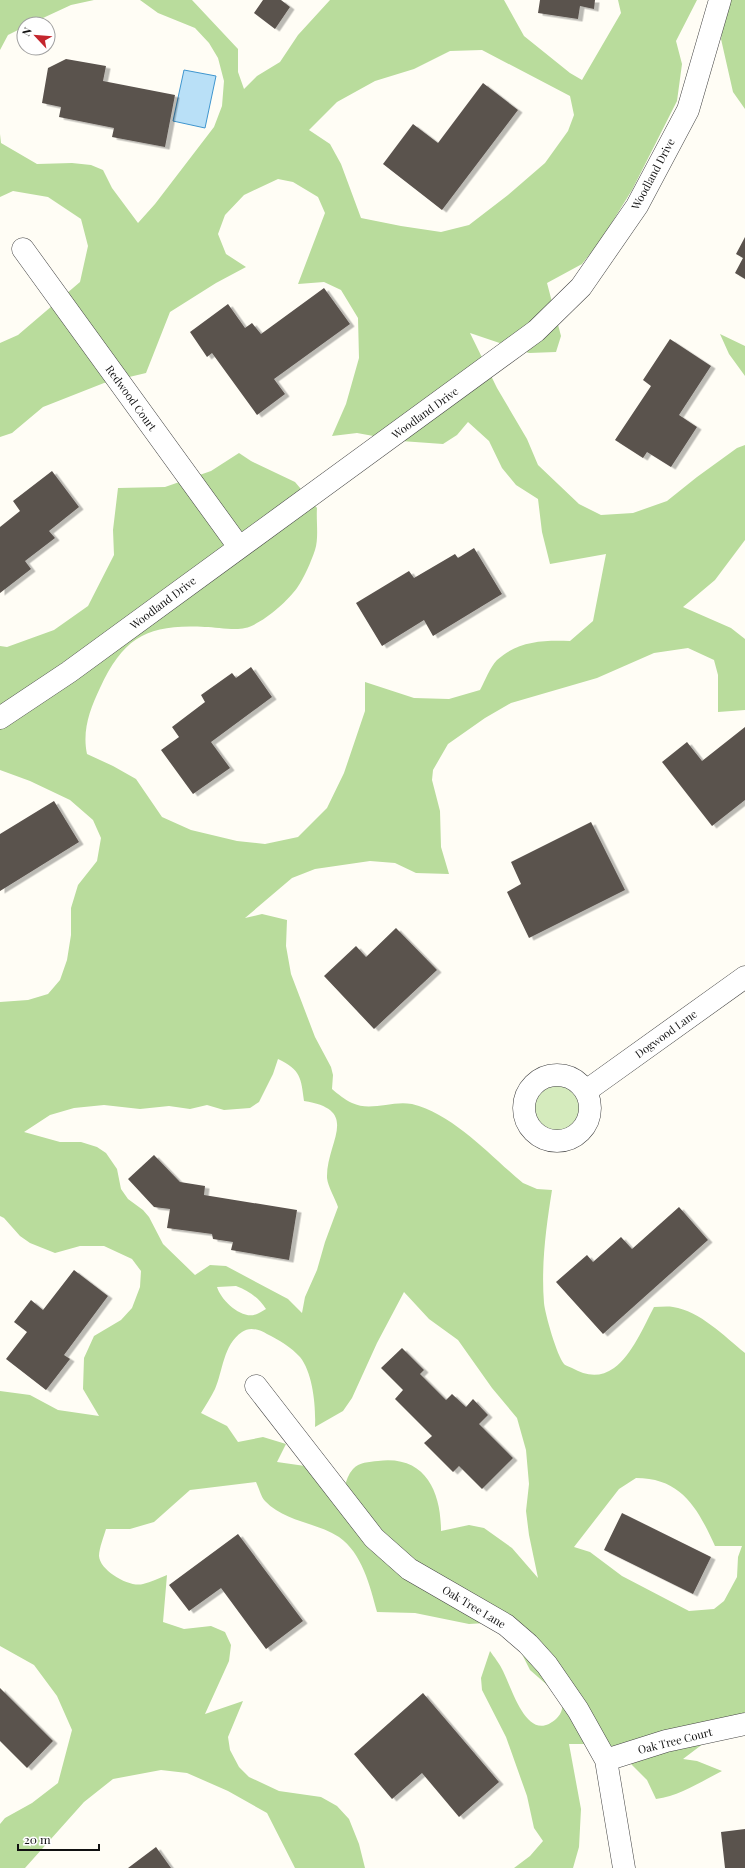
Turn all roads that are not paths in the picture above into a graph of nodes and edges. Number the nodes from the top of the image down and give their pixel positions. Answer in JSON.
{"nodes":[{"id":1,"x":720,"y":0,"type":"edge"},
{"id":2,"x":23,"y":249,"type":"dead end"},
{"id":3,"x":239,"y":547,"type":"junction"},
{"id":4,"x":0,"y":718,"type":"edge"},
{"id":5,"x":745,"y":977,"type":"edge"},
{"id":6,"x":586,"y":1091,"type":"dead end"},
{"id":7,"x":256,"y":1386,"type":"dead end"},
{"id":8,"x":745,"y":1724,"type":"edge"},
{"id":9,"x":606,"y":1760,"type":"junction"},
{"id":10,"x":624,"y":1868,"type":"edge"}],
"edges":[{"from":1,"to":3,"type":"street","name":"Woodland Drive"},
{"from":2,"to":3,"type":"street","name":"Redwood Court"},
{"from":3,"to":4,"type":"street","name":"Woodland Drive"},
{"from":5,"to":6,"type":"street","name":"Dogwood Lane"},
{"from":7,"to":9,"type":"street","name":"Oak Tree Lane"},
{"from":8,"to":9,"type":"street","name":"Oak Tree Court"},
{"from":9,"to":10,"type":"street","name":"Oak Tree Lane"}]}
